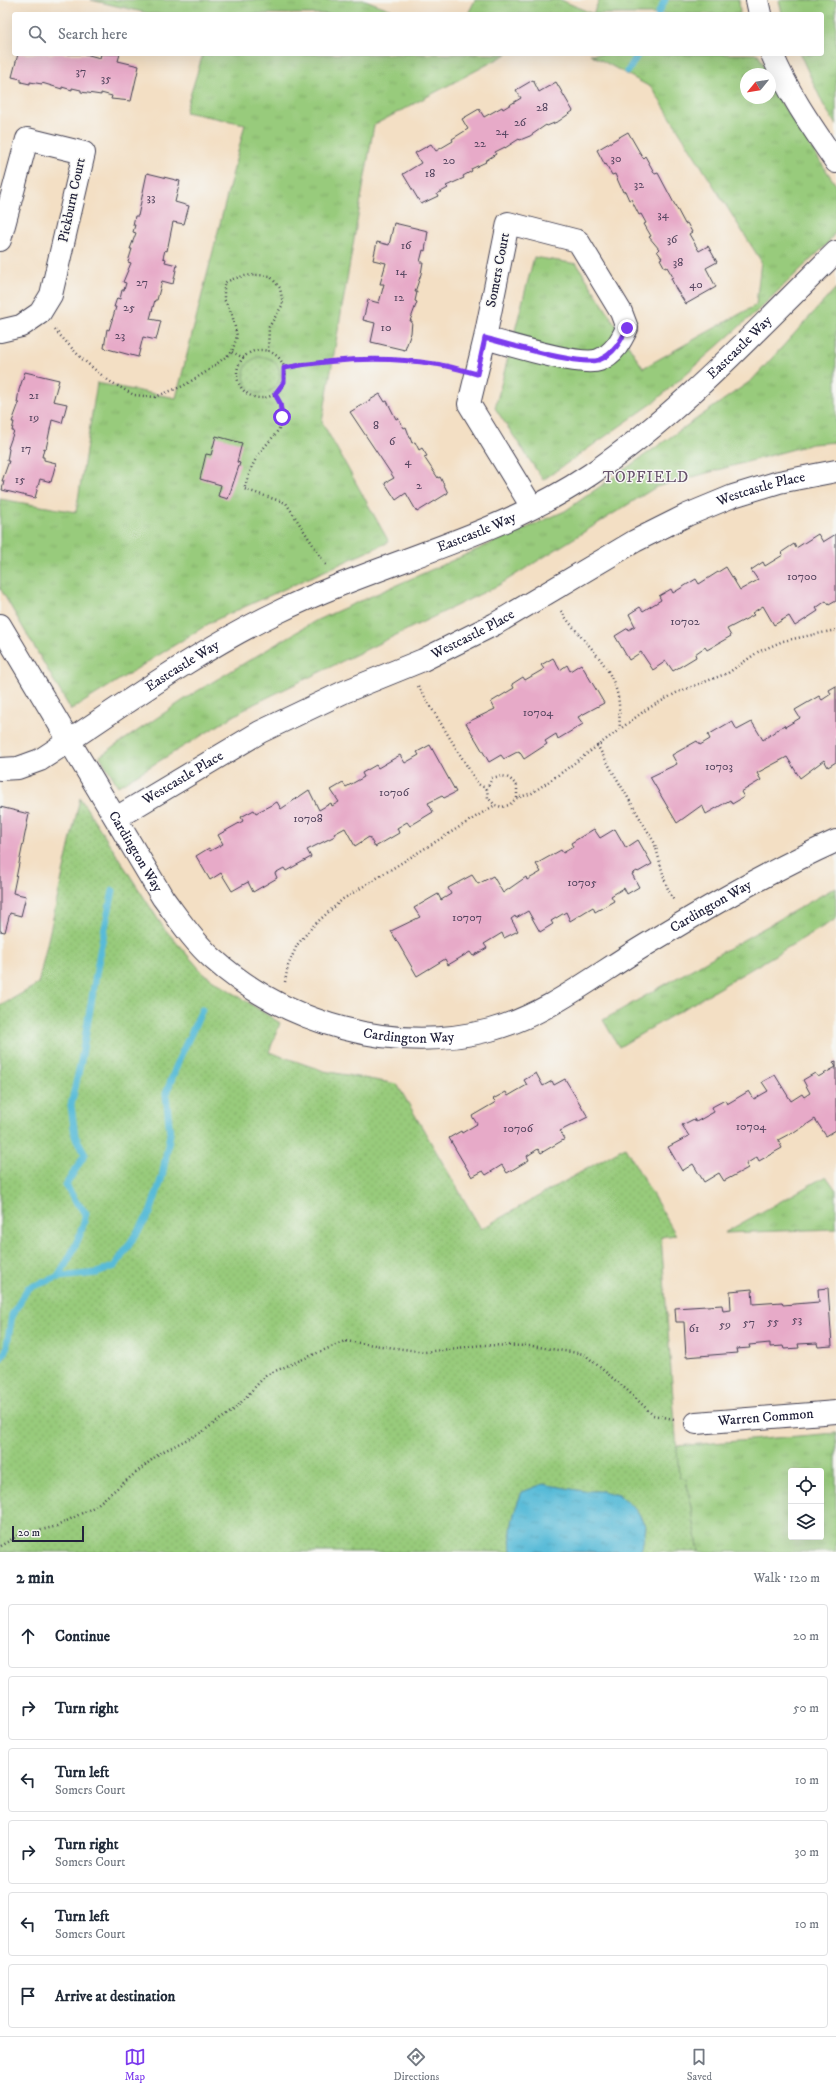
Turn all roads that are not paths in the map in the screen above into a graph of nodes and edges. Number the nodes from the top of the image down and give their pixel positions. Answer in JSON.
{"nodes":[{"id":1,"x":757,"y":0,"type":"edge"},
{"id":2,"x":760,"y":12,"type":"edge"},
{"id":3,"x":773,"y":56,"type":"edge"},
{"id":4,"x":836,"y":162,"type":"edge"},
{"id":5,"x":0,"y":240,"type":"edge"},
{"id":6,"x":836,"y":252,"type":"edge"},
{"id":7,"x":0,"y":331,"type":"edge"},
{"id":8,"x":485,"y":338,"type":"junction"},
{"id":9,"x":836,"y":471,"type":"edge"},
{"id":10,"x":532,"y":507,"type":"junction"},
{"id":11,"x":0,"y":626,"type":"edge"},
{"id":12,"x":69,"y":741,"type":"junction"},
{"id":13,"x":0,"y":769,"type":"edge"},
{"id":14,"x":116,"y":818,"type":"junction"},
{"id":15,"x":836,"y":841,"type":"edge"},
{"id":16,"x":836,"y":1412,"type":"edge"},
{"id":17,"x":696,"y":1423,"type":"road end"}],
"edges":[{"from":1,"to":2,"type":"street"},
{"from":3,"to":4,"type":"street"},
{"from":5,"to":7,"type":"street","name":"Pickburn Court"},
{"from":6,"to":10,"type":"street","name":"Eastcastle Way"},
{"from":8,"to":8,"type":"street","name":"Somers Court"},
{"from":8,"to":10,"type":"street","name":"Somers Court"},
{"from":9,"to":14,"type":"street","name":"Westcastle Place"},
{"from":10,"to":12,"type":"street","name":"Eastcastle Way"},
{"from":11,"to":12,"type":"street"},
{"from":12,"to":13,"type":"street","name":"Eastcastle Way"},
{"from":12,"to":14,"type":"street","name":"Cardington Way"},
{"from":14,"to":15,"type":"street","name":"Cardington Way"},
{"from":16,"to":17,"type":"street","name":"Warren Common"}]}
